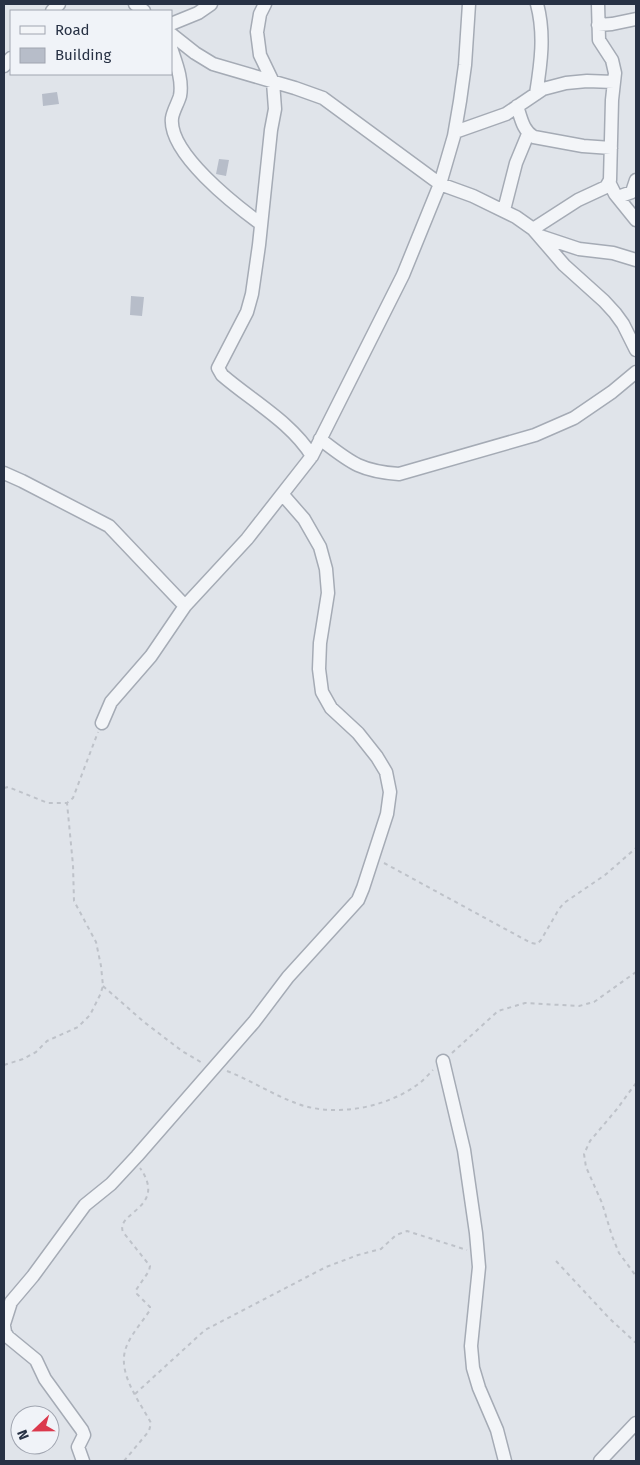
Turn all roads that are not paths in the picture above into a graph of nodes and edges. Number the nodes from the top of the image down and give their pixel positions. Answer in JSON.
{"nodes":[{"id":1,"x":211,"y":4,"type":"edge"},
{"id":2,"x":265,"y":4,"type":"edge"},
{"id":3,"x":469,"y":4,"type":"edge"},
{"id":4,"x":537,"y":4,"type":"edge"},
{"id":5,"x":598,"y":4,"type":"edge"},
{"id":6,"x":636,"y":19,"type":"edge"},
{"id":7,"x":172,"y":24,"type":"edge"},
{"id":8,"x":598,"y":25,"type":"junction"},
{"id":9,"x":172,"y":35,"type":"edge"},
{"id":10,"x":172,"y":51,"type":"edge"},
{"id":11,"x":272,"y":82,"type":"junction"},
{"id":12,"x":614,"y":82,"type":"junction"},
{"id":13,"x":536,"y":94,"type":"junction"},
{"id":14,"x":517,"y":106,"type":"junction"},
{"id":15,"x":455,"y":132,"type":"junction"},
{"id":16,"x":528,"y":134,"type":"junction"},
{"id":17,"x":611,"y":148,"type":"junction"},
{"id":18,"x":636,"y":180,"type":"edge"},
{"id":19,"x":609,"y":182,"type":"junction"},
{"id":20,"x":440,"y":184,"type":"junction"},
{"id":21,"x":618,"y":197,"type":"junction"},
{"id":22,"x":504,"y":210,"type":"junction"},
{"id":23,"x":636,"y":220,"type":"edge"},
{"id":24,"x":261,"y":224,"type":"junction"},
{"id":25,"x":537,"y":233,"type":"junction"},
{"id":26,"x":636,"y":260,"type":"edge"},
{"id":27,"x":636,"y":350,"type":"edge"},
{"id":28,"x":636,"y":372,"type":"edge"},
{"id":29,"x":320,"y":439,"type":"junction"},
{"id":30,"x":312,"y":456,"type":"junction"},
{"id":31,"x":4,"y":473,"type":"edge"},
{"id":32,"x":283,"y":495,"type":"junction"},
{"id":33,"x":185,"y":606,"type":"junction"},
{"id":34,"x":102,"y":723,"type":"road end"},
{"id":35,"x":443,"y":1061,"type":"road end"},
{"id":36,"x":4,"y":1325,"type":"edge"},
{"id":37,"x":636,"y":1423,"type":"edge"},
{"id":38,"x":83,"y":1461,"type":"edge"},
{"id":39,"x":505,"y":1461,"type":"edge"},
{"id":40,"x":600,"y":1461,"type":"edge"}],
"edges":[{"from":1,"to":7,"type":"street"},
{"from":2,"to":11,"type":"street"},
{"from":3,"to":15,"type":"street"},
{"from":4,"to":13,"type":"street"},
{"from":5,"to":8,"type":"street"},
{"from":6,"to":8,"type":"street"},
{"from":8,"to":12,"type":"street"},
{"from":9,"to":11,"type":"street"},
{"from":10,"to":24,"type":"street"},
{"from":11,"to":20,"type":"street"},
{"from":11,"to":24,"type":"street"},
{"from":12,"to":13,"type":"street"},
{"from":12,"to":17,"type":"street"},
{"from":13,"to":14,"type":"street"},
{"from":14,"to":15,"type":"street"},
{"from":14,"to":16,"type":"street"},
{"from":15,"to":20,"type":"street"},
{"from":16,"to":17,"type":"street"},
{"from":16,"to":22,"type":"street"},
{"from":17,"to":19,"type":"street"},
{"from":18,"to":21,"type":"street"},
{"from":19,"to":21,"type":"street"},
{"from":19,"to":25,"type":"street"},
{"from":20,"to":22,"type":"street"},
{"from":20,"to":29,"type":"street"},
{"from":21,"to":23,"type":"street"},
{"from":22,"to":25,"type":"street"},
{"from":24,"to":30,"type":"street"},
{"from":25,"to":26,"type":"street"},
{"from":25,"to":27,"type":"street"},
{"from":28,"to":29,"type":"street"},
{"from":29,"to":30,"type":"street"},
{"from":30,"to":32,"type":"street"},
{"from":31,"to":33,"type":"street"},
{"from":32,"to":33,"type":"street"},
{"from":32,"to":36,"type":"street"},
{"from":33,"to":34,"type":"street"},
{"from":35,"to":39,"type":"street"},
{"from":36,"to":38,"type":"street"},
{"from":37,"to":40,"type":"street"}]}
